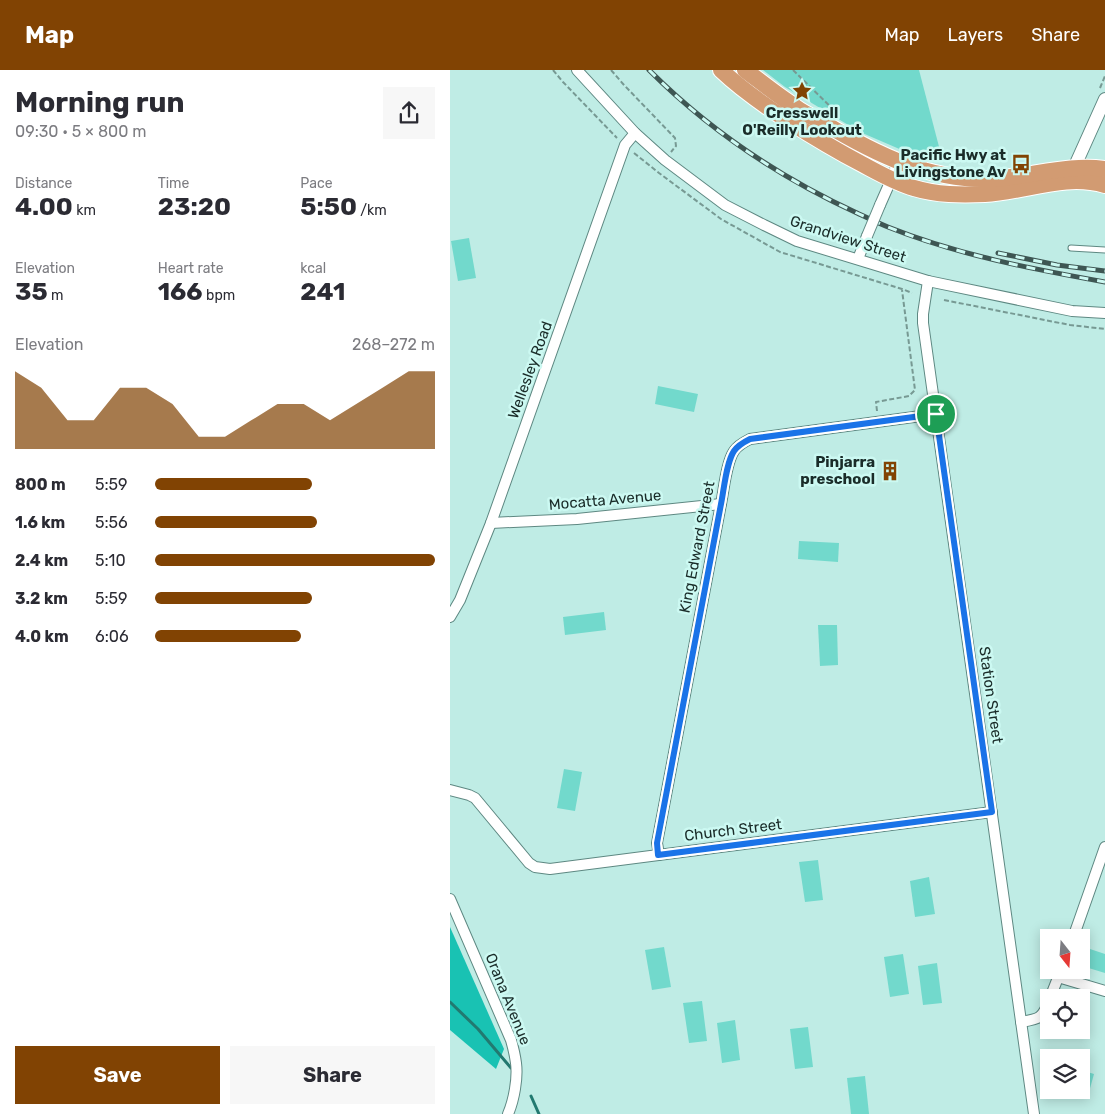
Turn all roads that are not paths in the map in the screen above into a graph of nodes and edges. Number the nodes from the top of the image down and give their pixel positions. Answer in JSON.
{"nodes":[{"id":1,"x":577,"y":70,"type":"edge"},
{"id":2,"x":721,"y":70,"type":"edge"},
{"id":3,"x":744,"y":70,"type":"edge"},
{"id":4,"x":1105,"y":99,"type":"edge"},
{"id":5,"x":635,"y":133,"type":"junction"},
{"id":6,"x":898,"y":162,"type":"junction"},
{"id":7,"x":1105,"y":169,"type":"edge"},
{"id":8,"x":1074,"y":174,"type":"junction"},
{"id":9,"x":891,"y":180,"type":"junction"},
{"id":10,"x":1105,"y":185,"type":"edge"},
{"id":11,"x":1071,"y":248,"type":"dead end"},
{"id":12,"x":1105,"y":250,"type":"edge"},
{"id":13,"x":858,"y":259,"type":"junction"},
{"id":14,"x":928,"y":281,"type":"junction"},
{"id":15,"x":1105,"y":314,"type":"edge"},
{"id":16,"x":936,"y":414,"type":"junction"},
{"id":17,"x":721,"y":504,"type":"junction"},
{"id":18,"x":491,"y":523,"type":"junction"},
{"id":19,"x":450,"y":617,"type":"edge"},
{"id":20,"x":450,"y":790,"type":"edge"},
{"id":21,"x":992,"y":812,"type":"junction"},
{"id":22,"x":1105,"y":847,"type":"edge"},
{"id":23,"x":658,"y":855,"type":"junction"},
{"id":24,"x":450,"y":899,"type":"edge"},
{"id":25,"x":1075,"y":929,"type":"edge"},
{"id":26,"x":1074,"y":979,"type":"edge"},
{"id":27,"x":1105,"y":990,"type":"edge"},
{"id":28,"x":1040,"y":1017,"type":"edge"},
{"id":29,"x":1021,"y":1022,"type":"junction"},
{"id":30,"x":508,"y":1114,"type":"edge"},
{"id":31,"x":1034,"y":1114,"type":"edge"}],
"edges":[{"from":1,"to":5,"type":"street","name":"Grandview Street"},
{"from":2,"to":9,"type":"highway"},
{"from":3,"to":6,"type":"highway"},
{"from":4,"to":8,"type":"street"},
{"from":5,"to":13,"type":"street","name":"Grandview Street"},
{"from":5,"to":18,"type":"street","name":"Wellesley Road"},
{"from":6,"to":8,"type":"highway"},
{"from":6,"to":9,"type":"street"},
{"from":7,"to":8,"type":"highway"},
{"from":8,"to":9,"type":"highway"},
{"from":8,"to":10,"type":"highway"},
{"from":9,"to":13,"type":"street","bridge":true},
{"from":11,"to":12,"type":"lane"},
{"from":13,"to":14,"type":"street","name":"Grandview Street"},
{"from":14,"to":15,"type":"street","name":"Grandview Street"},
{"from":14,"to":16,"type":"street","name":"Station Street"},
{"from":16,"to":17,"type":"street","name":"King Edward Street"},
{"from":16,"to":21,"type":"street","name":"Station Street"},
{"from":17,"to":18,"type":"street","name":"Mocatta Avenue"},
{"from":17,"to":23,"type":"street","name":"King Edward Street"},
{"from":18,"to":19,"type":"street","name":"Wellesley Road"},
{"from":20,"to":23,"type":"street","name":"Church Street"},
{"from":21,"to":23,"type":"street","name":"Church Street"},
{"from":21,"to":29,"type":"street","name":"Station Street"},
{"from":22,"to":25,"type":"street"},
{"from":24,"to":30,"type":"street","name":"Orana Avenue"},
{"from":26,"to":27,"type":"street"},
{"from":28,"to":29,"type":"street"},
{"from":29,"to":31,"type":"street","name":"Station Street"}]}
